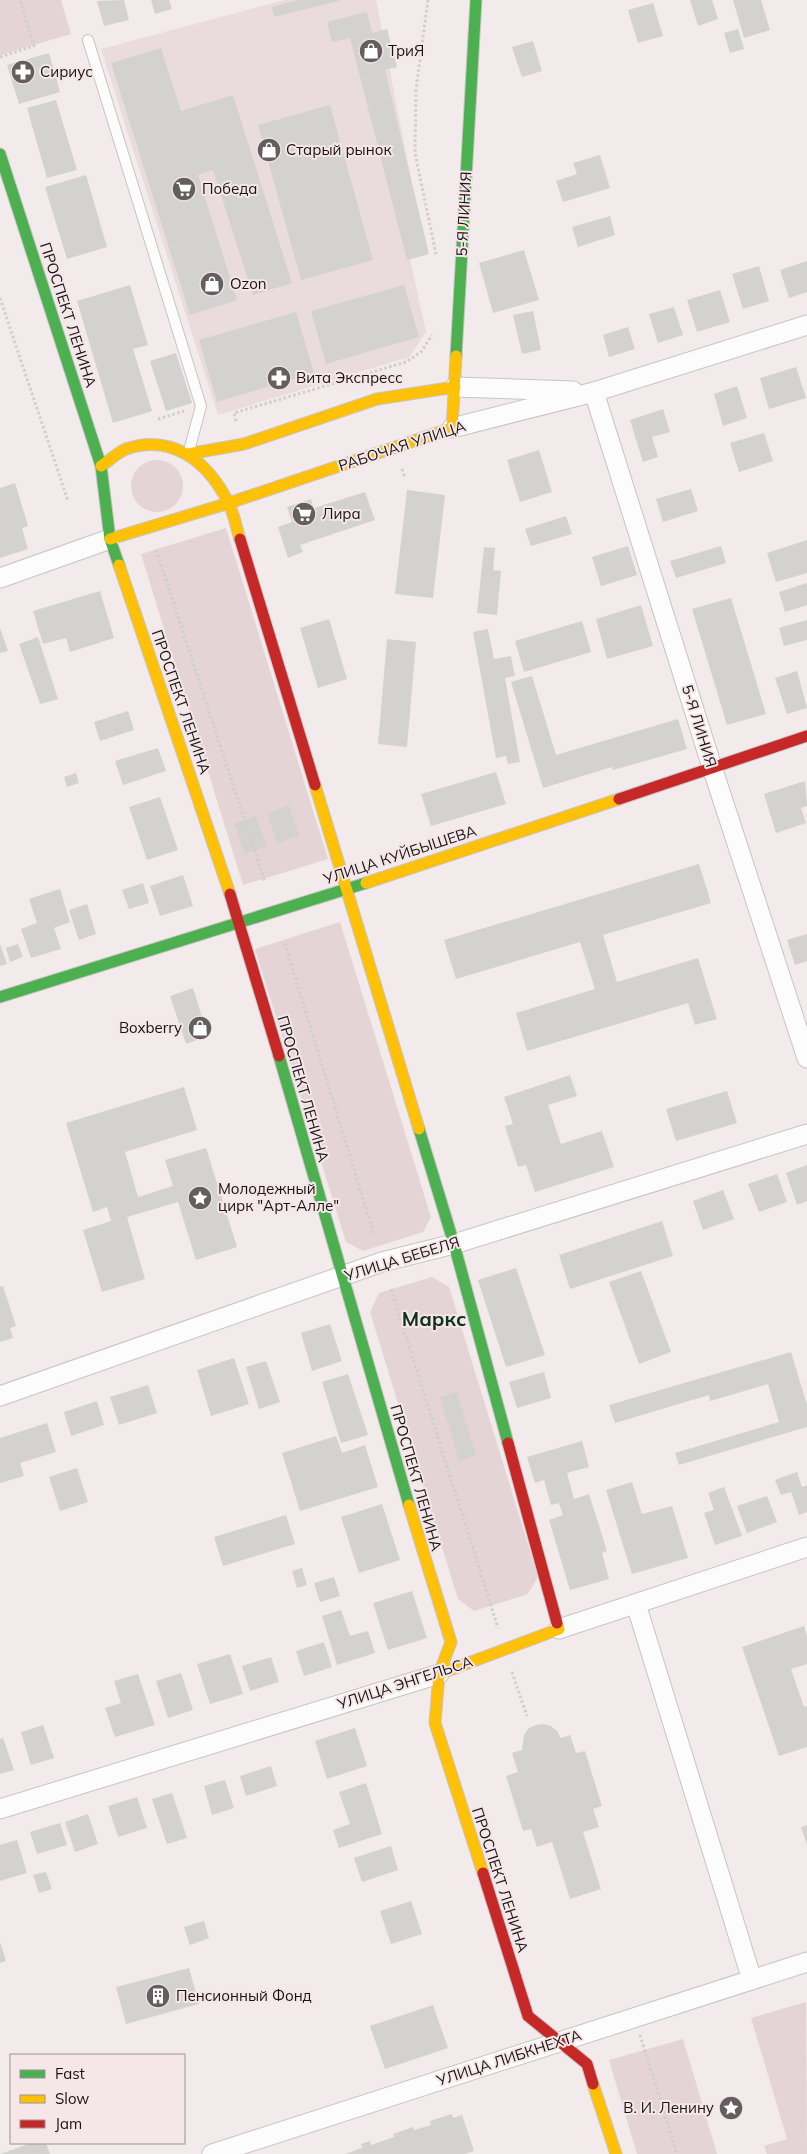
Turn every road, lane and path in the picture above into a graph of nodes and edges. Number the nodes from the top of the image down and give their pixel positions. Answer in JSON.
{"nodes":[{"id":1,"x":20,"y":0,"type":"edge"},
{"id":2,"x":428,"y":0,"type":"edge"},
{"id":3,"x":476,"y":0,"type":"edge"},
{"id":4,"x":88,"y":40,"type":"dead end"},
{"id":5,"x":0,"y":57,"type":"edge"},
{"id":6,"x":0,"y":154,"type":"edge"},
{"id":7,"x":4,"y":185,"type":"edge"},
{"id":8,"x":436,"y":262,"type":"dead end"},
{"id":9,"x":0,"y":298,"type":"edge"},
{"id":10,"x":807,"y":325,"type":"edge"},
{"id":11,"x":432,"y":326,"type":"dead end"},
{"id":12,"x":455,"y":387,"type":"junction"},
{"id":13,"x":594,"y":392,"type":"junction"},
{"id":14,"x":234,"y":413,"type":"dead end"},
{"id":15,"x":452,"y":428,"type":"junction"},
{"id":16,"x":188,"y":454,"type":"junction"},
{"id":17,"x":101,"y":466,"type":"junction"},
{"id":18,"x":68,"y":501,"type":"dead end"},
{"id":19,"x":229,"y":503,"type":"junction"},
{"id":20,"x":148,"y":526,"type":"junction"},
{"id":21,"x":110,"y":539,"type":"junction"},
{"id":22,"x":0,"y":578,"type":"edge"},
{"id":23,"x":807,"y":736,"type":"edge"},
{"id":24,"x":712,"y":767,"type":"junction"},
{"id":25,"x":265,"y":882,"type":"dead end"},
{"id":26,"x":347,"y":889,"type":"junction"},
{"id":27,"x":240,"y":922,"type":"junction"},
{"id":28,"x":285,"y":944,"type":"dead end"},
{"id":29,"x":0,"y":997,"type":"edge"},
{"id":30,"x":807,"y":1058,"type":"edge"},
{"id":31,"x":807,"y":1134,"type":"edge"},
{"id":32,"x":374,"y":1235,"type":"dead end"},
{"id":33,"x":454,"y":1244,"type":"junction"},
{"id":34,"x":342,"y":1277,"type":"junction"},
{"id":35,"x":391,"y":1290,"type":"dead end"},
{"id":36,"x":0,"y":1396,"type":"edge"},
{"id":37,"x":807,"y":1547,"type":"edge"},
{"id":38,"x":636,"y":1604,"type":"junction"},
{"id":39,"x":559,"y":1629,"type":"junction"},
{"id":40,"x":505,"y":1650,"type":"junction"},
{"id":41,"x":439,"y":1674,"type":"junction"},
{"id":42,"x":527,"y":1716,"type":"dead end"},
{"id":43,"x":0,"y":1809,"type":"edge"},
{"id":44,"x":802,"y":1964,"type":"edge"},
{"id":45,"x":752,"y":1980,"type":"junction"},
{"id":46,"x":634,"y":2017,"type":"junction"},
{"id":47,"x":562,"y":2042,"type":"junction"},
{"id":48,"x":212,"y":2154,"type":"edge"},
{"id":49,"x":616,"y":2154,"type":"edge"},
{"id":50,"x":677,"y":2154,"type":"edge"}],
"edges":[{"from":1,"to":5,"type":"path"},
{"from":2,"to":8,"type":"path"},
{"from":3,"to":12,"type":"street","name":"5-Я ЛИНИЯ"},
{"from":4,"to":16,"type":"lane"},
{"from":6,"to":7,"type":"street","name":"ПРОСПЕКТ ЛЕНИНА"},
{"from":7,"to":17,"type":"street","name":"ПРОСПЕКТ ЛЕНИНА"},
{"from":9,"to":18,"type":"path"},
{"from":10,"to":13,"type":"street","name":"РАБОЧАЯ УЛИЦА"},
{"from":11,"to":14,"type":"path"},
{"from":12,"to":13,"type":"street"},
{"from":12,"to":15,"type":"street","name":"5-Я ЛИНИЯ"},
{"from":12,"to":16,"type":"street"},
{"from":13,"to":15,"type":"street","name":"РАБОЧАЯ УЛИЦА"},
{"from":13,"to":24,"type":"street","name":"5-Я ЛИНИЯ"},
{"from":15,"to":19,"type":"street","name":"РАБОЧАЯ УЛИЦА"},
{"from":16,"to":17,"type":"street"},
{"from":16,"to":19,"type":"street"},
{"from":17,"to":21,"type":"street","name":"ПРОСПЕКТ ЛЕНИНА"},
{"from":19,"to":20,"type":"street","name":"РАБОЧАЯ УЛИЦА"},
{"from":19,"to":26,"type":"street"},
{"from":20,"to":21,"type":"street","name":"РАБОЧАЯ УЛИЦА"},
{"from":20,"to":25,"type":"path"},
{"from":21,"to":22,"type":"street","name":"РАБОЧАЯ УЛИЦА"},
{"from":21,"to":27,"type":"street","name":"ПРОСПЕКТ ЛЕНИНА"},
{"from":23,"to":24,"type":"street","name":"УЛИЦА КУЙБЫШЕВА"},
{"from":24,"to":26,"type":"street","name":"УЛИЦА КУЙБЫШЕВА"},
{"from":24,"to":30,"type":"street","name":"5-Я ЛИНИЯ"},
{"from":26,"to":27,"type":"street","name":"УЛИЦА КУЙБЫШЕВА"},
{"from":26,"to":33,"type":"street"},
{"from":27,"to":29,"type":"street","name":"УЛИЦА КУЙБЫШЕВА"},
{"from":27,"to":34,"type":"street","name":"ПРОСПЕКТ ЛЕНИНА"},
{"from":28,"to":32,"type":"path"},
{"from":31,"to":33,"type":"street","name":"УЛИЦА БЕБЕЛЯ"},
{"from":33,"to":34,"type":"street","name":"УЛИЦА БЕБЕЛЯ"},
{"from":33,"to":39,"type":"street"},
{"from":34,"to":36,"type":"street","name":"УЛИЦА БЕБЕЛЯ"},
{"from":34,"to":41,"type":"street","name":"ПРОСПЕКТ ЛЕНИНА"},
{"from":35,"to":40,"type":"path"},
{"from":37,"to":38,"type":"street","name":"УЛИЦА ЭНГЕЛЬСА"},
{"from":38,"to":39,"type":"street","name":"УЛИЦА ЭНГЕЛЬСА"},
{"from":38,"to":45,"type":"street"},
{"from":39,"to":40,"type":"street","name":"УЛИЦА ЭНГЕЛЬСА"},
{"from":40,"to":41,"type":"street","name":"УЛИЦА ЭНГЕЛЬСА"},
{"from":40,"to":42,"type":"path"},
{"from":41,"to":43,"type":"street","name":"УЛИЦА ЭНГЕЛЬСА"},
{"from":41,"to":47,"type":"street","name":"ПРОСПЕКТ ЛЕНИНА"},
{"from":44,"to":45,"type":"street","name":"УЛИЦА ЛИБКНЕХТА"},
{"from":45,"to":46,"type":"street","name":"УЛИЦА ЛИБКНЕХТА"},
{"from":46,"to":47,"type":"street","name":"УЛИЦА ЛИБКНЕХТА"},
{"from":46,"to":50,"type":"path"},
{"from":47,"to":48,"type":"street","name":"УЛИЦА ЛИБКНЕХТА"},
{"from":47,"to":49,"type":"street","name":"ПРОСПЕКТ ЛЕНИНА"}]}
